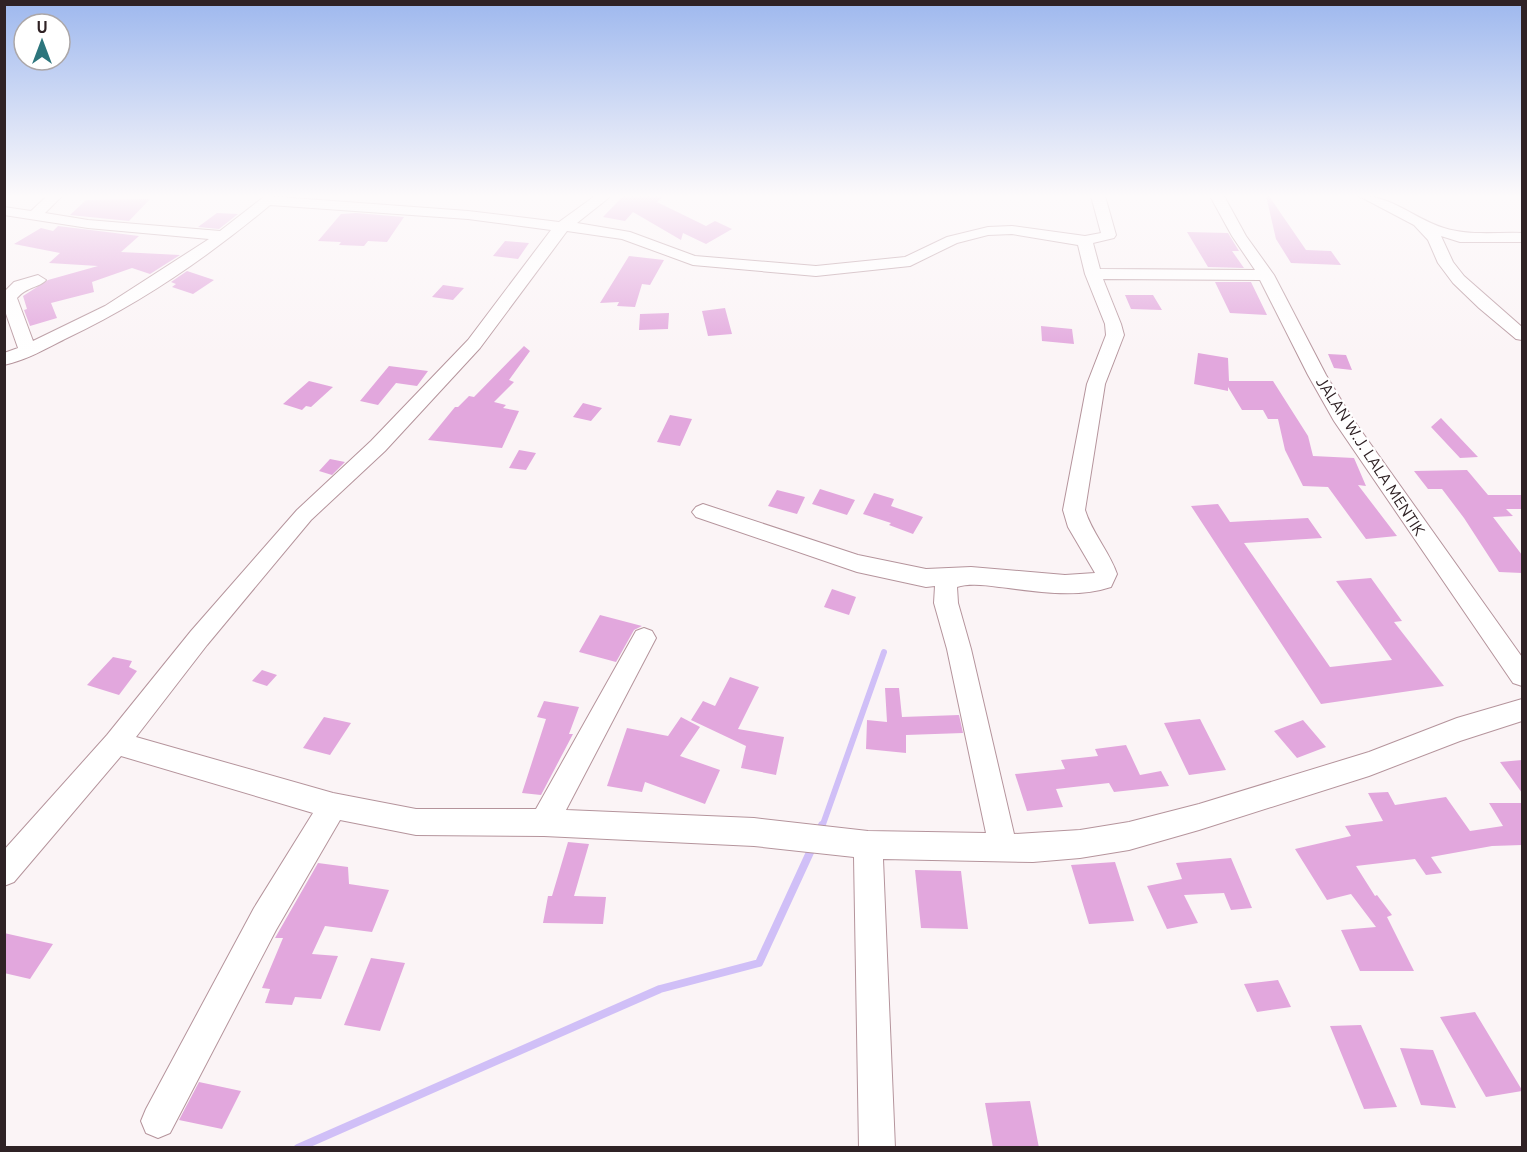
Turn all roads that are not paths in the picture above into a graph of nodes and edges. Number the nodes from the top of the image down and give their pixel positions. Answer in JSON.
{"nodes":[{"id":1,"x":203,"y":250,"type":"edge"},
{"id":2,"x":543,"y":250,"type":"edge"},
{"id":3,"x":665,"y":250,"type":"edge"},
{"id":4,"x":932,"y":250,"type":"edge"},
{"id":5,"x":1087,"y":250,"type":"edge"},
{"id":6,"x":1249,"y":250,"type":"edge"},
{"id":7,"x":1440,"y":250,"type":"edge"},
{"id":8,"x":1093,"y":274,"type":"junction"},
{"id":9,"x":1266,"y":274,"type":"junction"},
{"id":10,"x":38,"y":279,"type":"dead end"},
{"id":11,"x":1522,"y":335,"type":"edge"},
{"id":12,"x":28,"y":351,"type":"junction"},
{"id":13,"x":4,"y":360,"type":"edge"},
{"id":14,"x":703,"y":512,"type":"dead end"},
{"id":15,"x":952,"y":577,"type":"junction"},
{"id":16,"x":644,"y":638,"type":"dead end"},
{"id":17,"x":1522,"y":676,"type":"edge"},
{"id":18,"x":1522,"y":710,"type":"edge"},
{"id":19,"x":116,"y":742,"type":"junction"},
{"id":20,"x":333,"y":806,"type":"junction"},
{"id":21,"x":544,"y":823,"type":"junction"},
{"id":22,"x":855,"y":843,"type":"junction"},
{"id":23,"x":1003,"y":848,"type":"junction"},
{"id":24,"x":4,"y":872,"type":"edge"},
{"id":25,"x":158,"y":1121,"type":"dead end"},
{"id":26,"x":877,"y":1148,"type":"edge"}],
"edges":[{"from":1,"to":12,"type":"street"},
{"from":2,"to":19,"type":"street"},
{"from":3,"to":4,"type":"street"},
{"from":5,"to":8,"type":"street"},
{"from":6,"to":9,"type":"street","name":"JALAN W.J. LALA MENTIK"},
{"from":7,"to":11,"type":"street"},
{"from":8,"to":9,"type":"street"},
{"from":8,"to":15,"type":"street"},
{"from":9,"to":17,"type":"street","name":"JALAN W.J. LALA MENTIK"},
{"from":10,"to":12,"type":"street"},
{"from":12,"to":13,"type":"street"},
{"from":14,"to":15,"type":"street"},
{"from":15,"to":23,"type":"street"},
{"from":16,"to":21,"type":"street"},
{"from":18,"to":23,"type":"street"},
{"from":19,"to":20,"type":"street"},
{"from":19,"to":24,"type":"street"},
{"from":20,"to":21,"type":"street"},
{"from":20,"to":25,"type":"street"},
{"from":21,"to":22,"type":"street"},
{"from":22,"to":23,"type":"street"},
{"from":22,"to":26,"type":"street"}]}
